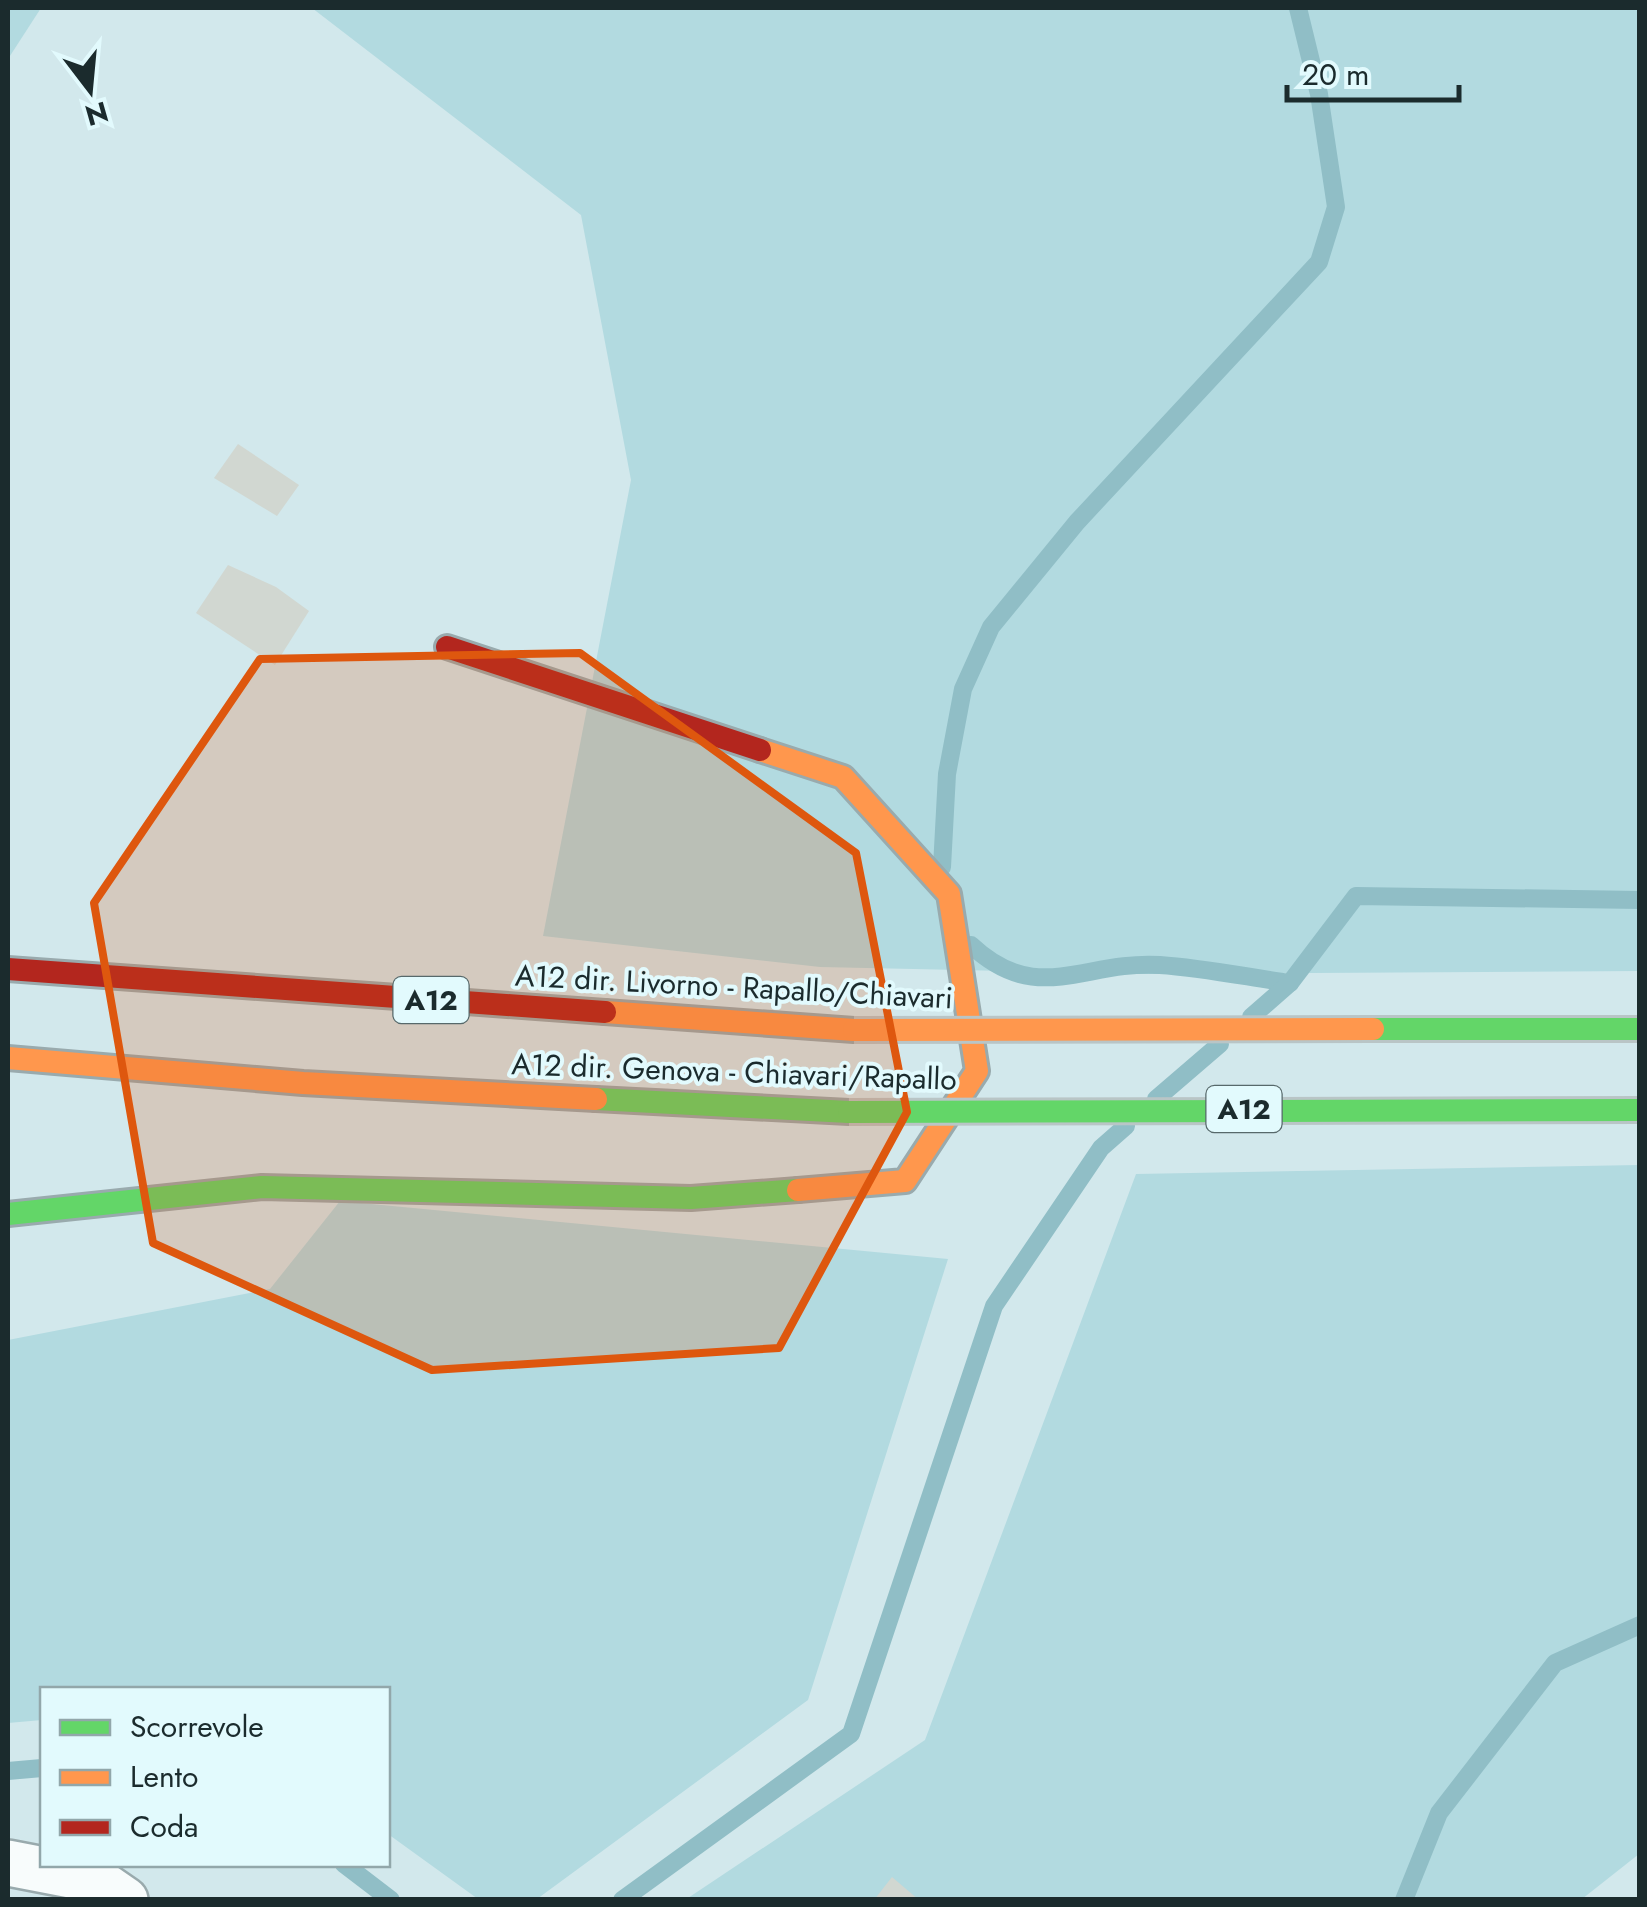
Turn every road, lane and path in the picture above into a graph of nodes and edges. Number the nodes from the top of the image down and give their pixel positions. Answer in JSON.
{"nodes":[{"id":1,"x":447,"y":647,"type":"dead end"},
{"id":2,"x":8,"y":969,"type":"edge"},
{"id":3,"x":1640,"y":1029,"type":"edge"},
{"id":4,"x":8,"y":1058,"type":"edge"},
{"id":5,"x":1640,"y":1110,"type":"edge"},
{"id":6,"x":8,"y":1214,"type":"edge"},
{"id":7,"x":8,"y":1863,"type":"edge"},
{"id":8,"x":124,"y":1900,"type":"edge"}],
"edges":[{"from":1,"to":6,"type":"main road"},
{"from":2,"to":3,"type":"main road","name":"A12 dir. Livorno - Rapallo/Chiavari","number":"A12","bridge":true},
{"from":4,"to":5,"type":"main road","name":"A12 dir. Genova - Chiavari/Rapallo","number":"A12","bridge":true},
{"from":7,"to":8,"type":"street"}]}
